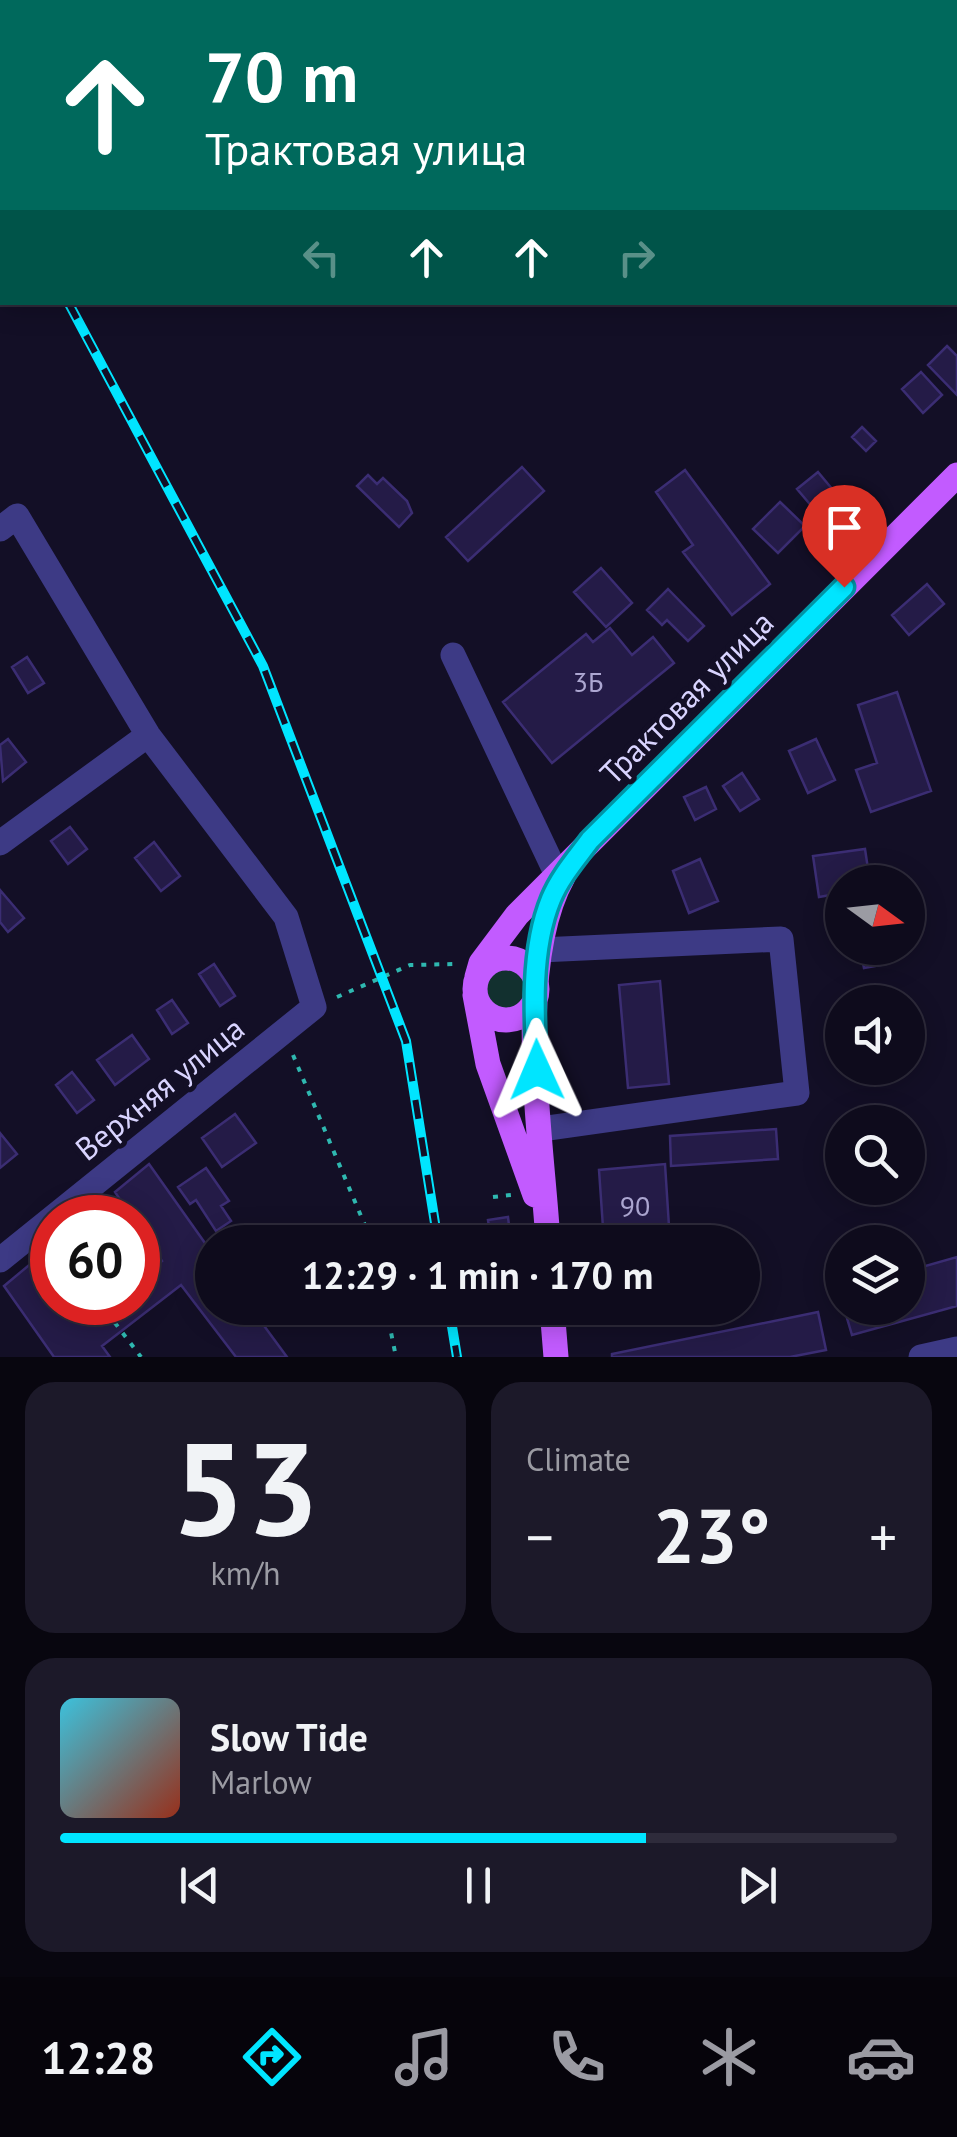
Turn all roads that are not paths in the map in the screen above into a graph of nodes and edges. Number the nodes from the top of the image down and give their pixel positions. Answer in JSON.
{"nodes":[{"id":1,"x":957,"y":475,"type":"edge"},
{"id":2,"x":8,"y":523,"type":"edge"},
{"id":3,"x":453,"y":656,"type":"dead end"},
{"id":4,"x":148,"y":735,"type":"junction"},
{"id":5,"x":590,"y":840,"type":"junction"},
{"id":6,"x":0,"y":843,"type":"edge"},
{"id":7,"x":557,"y":874,"type":"junction"},
{"id":8,"x":540,"y":950,"type":"junction"},
{"id":9,"x":478,"y":978,"type":"junction"},
{"id":10,"x":537,"y":985,"type":"junction"},
{"id":11,"x":541,"y":1129,"type":"junction"},
{"id":12,"x":542,"y":1225,"type":"edge"},
{"id":13,"x":545,"y":1225,"type":"edge"},
{"id":14,"x":0,"y":1260,"type":"edge"},
{"id":15,"x":553,"y":1325,"type":"edge"},
{"id":16,"x":957,"y":1348,"type":"edge"},
{"id":17,"x":556,"y":1357,"type":"edge"},
{"id":18,"x":921,"y":1357,"type":"edge"}],
"edges":[{"from":1,"to":5,"type":"main road","name":"Трактовая улица"},
{"from":2,"to":4,"type":"street"},
{"from":3,"to":7,"type":"street"},
{"from":4,"to":6,"type":"street"},
{"from":4,"to":14,"type":"street","name":"Верхняя улица"},
{"from":5,"to":7,"type":"main road"},
{"from":5,"to":8,"type":"main road"},
{"from":7,"to":9,"type":"main road"},
{"from":8,"to":10,"type":"main road"},
{"from":8,"to":11,"type":"street"},
{"from":9,"to":10,"type":"main road"},
{"from":9,"to":10,"type":"main road"},
{"from":9,"to":12,"type":"main road"},
{"from":10,"to":11,"type":"main road"},
{"from":11,"to":13,"type":"main road"},
{"from":15,"to":17,"type":"main road"},
{"from":16,"to":18,"type":"street"}]}
